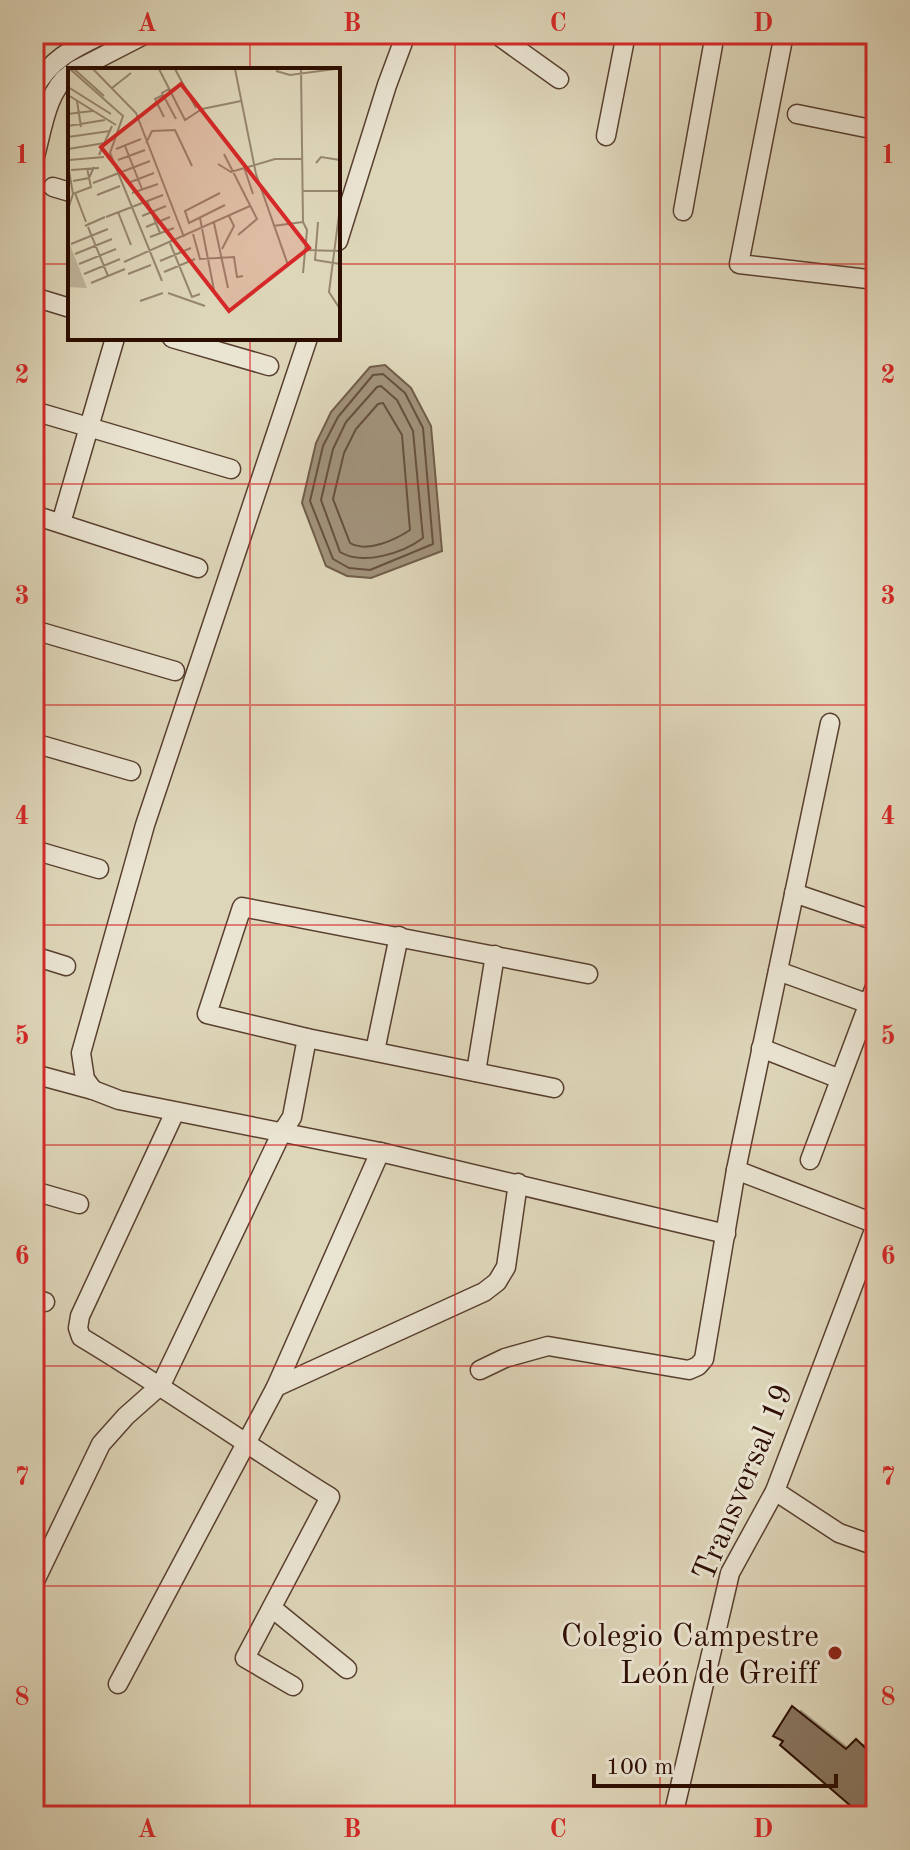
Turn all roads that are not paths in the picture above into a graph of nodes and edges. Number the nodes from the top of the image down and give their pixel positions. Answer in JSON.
{"nodes":[{"id":1,"x":103,"y":34,"type":"edge"},
{"id":2,"x":146,"y":34,"type":"edge"},
{"id":3,"x":406,"y":34,"type":"edge"},
{"id":4,"x":496,"y":34,"type":"edge"},
{"id":5,"x":626,"y":34,"type":"edge"},
{"id":6,"x":715,"y":34,"type":"edge"},
{"id":7,"x":784,"y":34,"type":"edge"},
{"id":8,"x":80,"y":68,"type":"edge"},
{"id":9,"x":68,"y":76,"type":"edge"},
{"id":10,"x":559,"y":79,"type":"dead end"},
{"id":11,"x":34,"y":89,"type":"edge"},
{"id":12,"x":797,"y":114,"type":"dead end"},
{"id":13,"x":876,"y":130,"type":"edge"},
{"id":14,"x":606,"y":136,"type":"dead end"},
{"id":15,"x":34,"y":160,"type":"edge"},
{"id":16,"x":683,"y":211,"type":"dead end"},
{"id":17,"x":340,"y":235,"type":"edge"},
{"id":18,"x":876,"y":280,"type":"edge"},
{"id":19,"x":34,"y":297,"type":"edge"},
{"id":20,"x":68,"y":307,"type":"edge"},
{"id":21,"x":114,"y":340,"type":"edge"},
{"id":22,"x":179,"y":340,"type":"edge"},
{"id":23,"x":307,"y":340,"type":"edge"},
{"id":24,"x":269,"y":366,"type":"dead end"},
{"id":25,"x":34,"y":411,"type":"edge"},
{"id":26,"x":90,"y":429,"type":"junction"},
{"id":27,"x":231,"y":469,"type":"dead end"},
{"id":28,"x":34,"y":515,"type":"edge"},
{"id":29,"x":61,"y":523,"type":"junction"},
{"id":30,"x":198,"y":568,"type":"dead end"},
{"id":31,"x":34,"y":630,"type":"edge"},
{"id":32,"x":175,"y":671,"type":"dead end"},
{"id":33,"x":830,"y":723,"type":"dead end"},
{"id":34,"x":34,"y":743,"type":"edge"},
{"id":35,"x":131,"y":771,"type":"dead end"},
{"id":36,"x":34,"y":850,"type":"edge"},
{"id":37,"x":99,"y":869,"type":"dead end"},
{"id":38,"x":794,"y":893,"type":"junction"},
{"id":39,"x":876,"y":921,"type":"edge"},
{"id":40,"x":399,"y":936,"type":"junction"},
{"id":41,"x":495,"y":955,"type":"junction"},
{"id":42,"x":34,"y":956,"type":"edge"},
{"id":43,"x":66,"y":966,"type":"dead end"},
{"id":44,"x":778,"y":971,"type":"junction"},
{"id":45,"x":588,"y":974,"type":"dead end"},
{"id":46,"x":876,"y":984,"type":"edge"},
{"id":47,"x":869,"y":1004,"type":"junction"},
{"id":48,"x":307,"y":1038,"type":"junction"},
{"id":49,"x":761,"y":1048,"type":"junction"},
{"id":50,"x":375,"y":1051,"type":"junction"},
{"id":51,"x":476,"y":1072,"type":"junction"},
{"id":52,"x":34,"y":1074,"type":"edge"},
{"id":53,"x":840,"y":1079,"type":"junction"},
{"id":54,"x":554,"y":1088,"type":"dead end"},
{"id":55,"x":93,"y":1090,"type":"junction"},
{"id":56,"x":175,"y":1112,"type":"junction"},
{"id":57,"x":281,"y":1134,"type":"junction"},
{"id":58,"x":380,"y":1152,"type":"junction"},
{"id":59,"x":810,"y":1160,"type":"dead end"},
{"id":60,"x":736,"y":1170,"type":"junction"},
{"id":61,"x":518,"y":1183,"type":"junction"},
{"id":62,"x":34,"y":1191,"type":"edge"},
{"id":63,"x":79,"y":1204,"type":"dead end"},
{"id":64,"x":876,"y":1225,"type":"edge"},
{"id":65,"x":726,"y":1234,"type":"junction"},
{"id":66,"x":480,"y":1370,"type":"dead end"},
{"id":67,"x":161,"y":1385,"type":"junction"},
{"id":68,"x":276,"y":1387,"type":"junction"},
{"id":69,"x":245,"y":1444,"type":"junction"},
{"id":70,"x":775,"y":1491,"type":"junction"},
{"id":71,"x":876,"y":1546,"type":"edge"},
{"id":72,"x":34,"y":1583,"type":"edge"},
{"id":73,"x":272,"y":1608,"type":"junction"},
{"id":74,"x":347,"y":1669,"type":"dead end"},
{"id":75,"x":118,"y":1684,"type":"dead end"},
{"id":76,"x":293,"y":1686,"type":"dead end"},
{"id":77,"x":673,"y":1816,"type":"edge"}],
"edges":[{"from":1,"to":11,"type":"street"},
{"from":2,"to":8,"type":"street"},
{"from":3,"to":17,"type":"street"},
{"from":4,"to":10,"type":"street"},
{"from":5,"to":14,"type":"street"},
{"from":6,"to":16,"type":"street"},
{"from":7,"to":18,"type":"street"},
{"from":9,"to":15,"type":"street"},
{"from":12,"to":13,"type":"street"},
{"from":19,"to":20,"type":"street"},
{"from":21,"to":26,"type":"street"},
{"from":22,"to":24,"type":"street"},
{"from":23,"to":55,"type":"street"},
{"from":25,"to":26,"type":"street"},
{"from":26,"to":27,"type":"street"},
{"from":26,"to":29,"type":"street"},
{"from":28,"to":29,"type":"street"},
{"from":29,"to":30,"type":"street"},
{"from":31,"to":32,"type":"street"},
{"from":33,"to":38,"type":"street"},
{"from":34,"to":35,"type":"street"},
{"from":36,"to":37,"type":"street"},
{"from":38,"to":39,"type":"street"},
{"from":38,"to":44,"type":"street"},
{"from":40,"to":41,"type":"street"},
{"from":40,"to":48,"type":"street"},
{"from":40,"to":50,"type":"street"},
{"from":41,"to":45,"type":"street"},
{"from":41,"to":51,"type":"street"},
{"from":42,"to":43,"type":"street"},
{"from":44,"to":47,"type":"street"},
{"from":44,"to":49,"type":"street"},
{"from":46,"to":47,"type":"street"},
{"from":47,"to":53,"type":"street"},
{"from":48,"to":50,"type":"street"},
{"from":48,"to":57,"type":"street"},
{"from":49,"to":53,"type":"street"},
{"from":49,"to":60,"type":"street"},
{"from":50,"to":51,"type":"street"},
{"from":51,"to":54,"type":"street"},
{"from":52,"to":55,"type":"street"},
{"from":53,"to":59,"type":"street"},
{"from":55,"to":56,"type":"street"},
{"from":56,"to":57,"type":"street"},
{"from":56,"to":67,"type":"street"},
{"from":57,"to":58,"type":"street"},
{"from":57,"to":67,"type":"street"},
{"from":58,"to":61,"type":"street"},
{"from":58,"to":68,"type":"street"},
{"from":60,"to":64,"type":"street"},
{"from":60,"to":65,"type":"street"},
{"from":61,"to":65,"type":"street"},
{"from":61,"to":68,"type":"street"},
{"from":62,"to":63,"type":"street"},
{"from":64,"to":70,"type":"street","name":"Transversal 19"},
{"from":65,"to":66,"type":"street"},
{"from":67,"to":69,"type":"street"},
{"from":67,"to":72,"type":"street"},
{"from":68,"to":69,"type":"street"},
{"from":69,"to":73,"type":"street"},
{"from":69,"to":75,"type":"street"},
{"from":70,"to":71,"type":"street"},
{"from":70,"to":77,"type":"street","name":"Transversal 19"},
{"from":73,"to":74,"type":"street"},
{"from":73,"to":76,"type":"street"}]}
